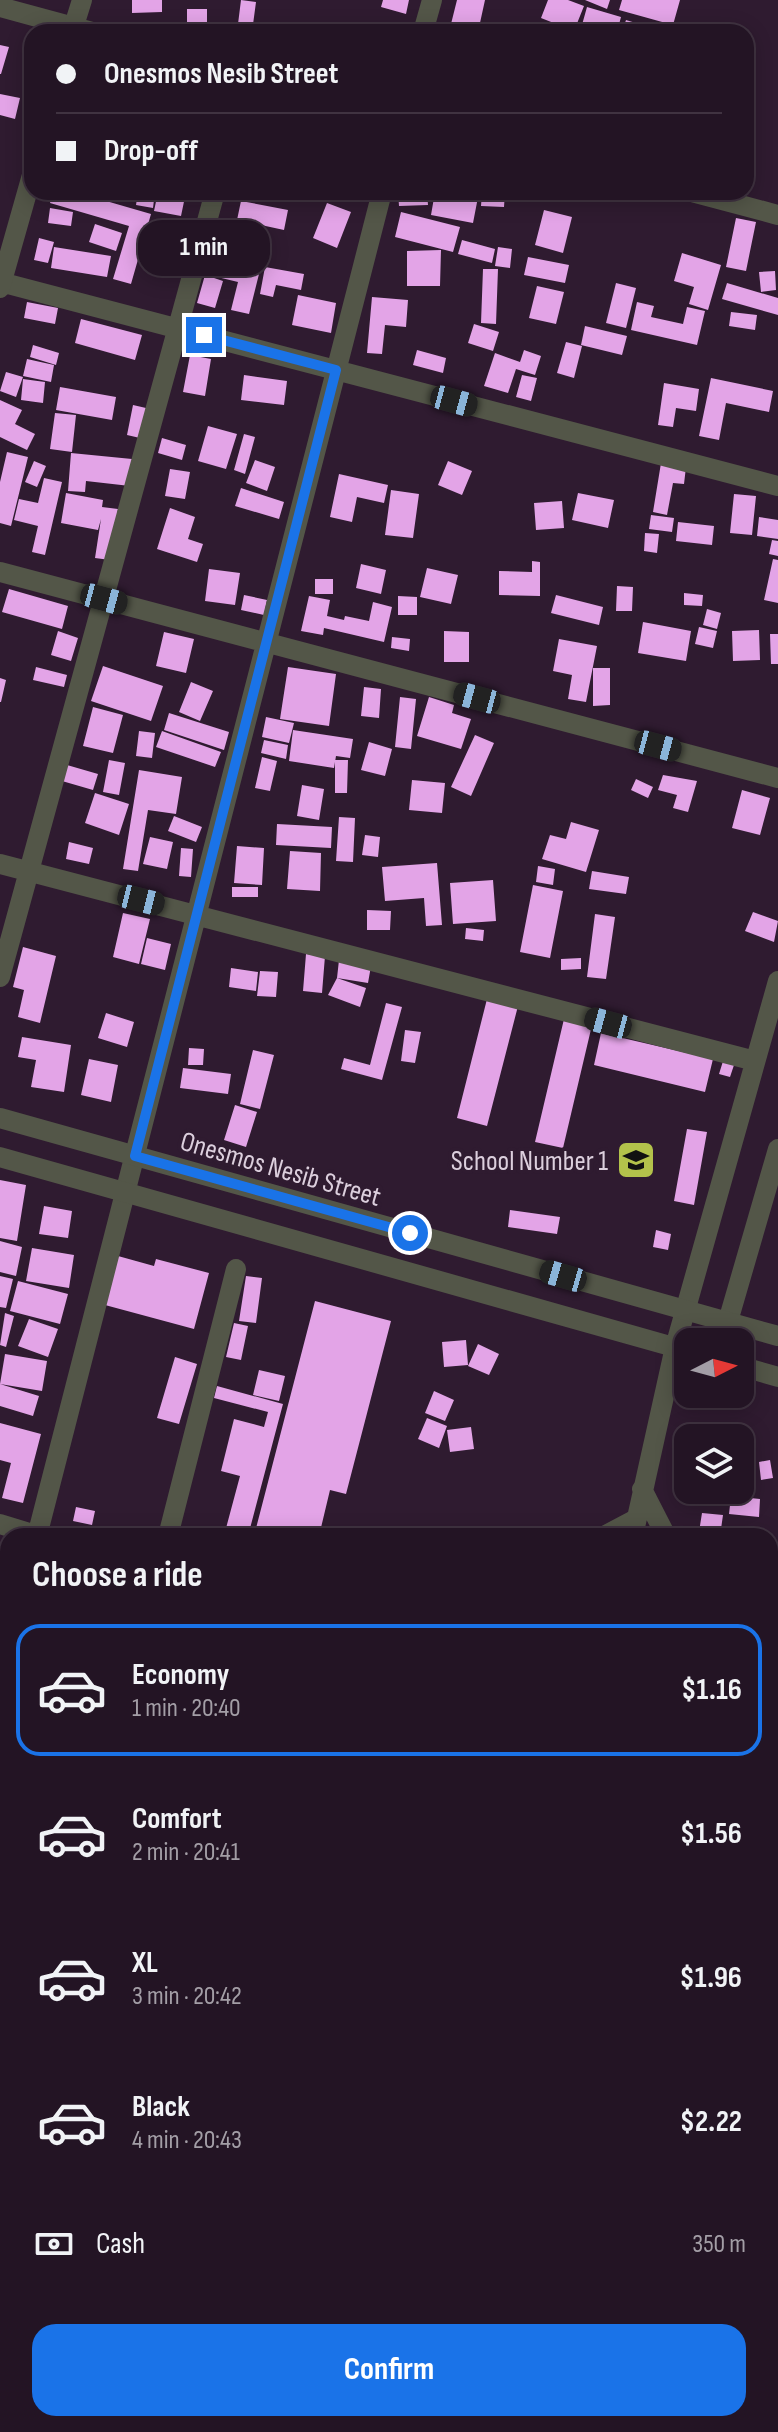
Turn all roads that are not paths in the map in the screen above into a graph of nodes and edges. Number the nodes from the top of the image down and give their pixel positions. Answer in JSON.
{"nodes":[{"id":1,"x":82,"y":0,"type":"edge"},
{"id":2,"x":432,"y":0,"type":"edge"},
{"id":3,"x":0,"y":7,"type":"edge"},
{"id":4,"x":58,"y":24,"type":"edge"},
{"id":5,"x":80,"y":24,"type":"edge"},
{"id":6,"x":425,"y":24,"type":"edge"},
{"id":7,"x":25,"y":200,"type":"edge"},
{"id":8,"x":213,"y":200,"type":"edge"},
{"id":9,"x":380,"y":200,"type":"edge"},
{"id":10,"x":722,"y":200,"type":"edge"},
{"id":11,"x":778,"y":215,"type":"edge"},
{"id":12,"x":1,"y":284,"type":"edge"},
{"id":13,"x":178,"y":328,"type":"junction"},
{"id":14,"x":336,"y":370,"type":"junction"},
{"id":15,"x":778,"y":486,"type":"edge"},
{"id":16,"x":0,"y":572,"type":"edge"},
{"id":17,"x":104,"y":599,"type":"junction"},
{"id":18,"x":267,"y":642,"type":"junction"},
{"id":19,"x":778,"y":778,"type":"edge"},
{"id":20,"x":0,"y":864,"type":"edge"},
{"id":21,"x":29,"y":871,"type":"junction"},
{"id":22,"x":197,"y":915,"type":"junction"},
{"id":23,"x":0,"y":977,"type":"edge"},
{"id":24,"x":778,"y":981,"type":"edge"},
{"id":25,"x":755,"y":1061,"type":"junction"},
{"id":26,"x":0,"y":1118,"type":"edge"},
{"id":27,"x":778,"y":1149,"type":"edge"},
{"id":28,"x":135,"y":1156,"type":"junction"},
{"id":29,"x":0,"y":1157,"type":"edge"},
{"id":30,"x":126,"y":1193,"type":"junction"},
{"id":31,"x":236,"y":1269,"type":"dead end"},
{"id":32,"x":686,"y":1310,"type":"junction"},
{"id":33,"x":684,"y":1328,"type":"edge"},
{"id":34,"x":718,"y":1328,"type":"edge"},
{"id":35,"x":726,"y":1328,"type":"edge"},
{"id":36,"x":754,"y":1334,"type":"edge"},
{"id":37,"x":778,"y":1336,"type":"edge"},
{"id":38,"x":674,"y":1347,"type":"edge"},
{"id":39,"x":754,"y":1370,"type":"edge"},
{"id":40,"x":674,"y":1374,"type":"edge"},
{"id":41,"x":778,"y":1377,"type":"edge"},
{"id":42,"x":642,"y":1489,"type":"junction"},
{"id":43,"x":634,"y":1527,"type":"edge"},
{"id":44,"x":40,"y":1528,"type":"edge"},
{"id":45,"x":170,"y":1528,"type":"edge"},
{"id":46,"x":662,"y":1528,"type":"edge"}],
"edges":[{"from":1,"to":5,"type":"street"},
{"from":2,"to":6,"type":"street"},
{"from":3,"to":4,"type":"street"},
{"from":7,"to":12,"type":"street"},
{"from":8,"to":13,"type":"street"},
{"from":9,"to":14,"type":"street"},
{"from":10,"to":11,"type":"street"},
{"from":12,"to":13,"type":"street"},
{"from":13,"to":14,"type":"street"},
{"from":13,"to":17,"type":"street"},
{"from":14,"to":15,"type":"street"},
{"from":14,"to":18,"type":"street"},
{"from":16,"to":17,"type":"street"},
{"from":17,"to":18,"type":"street"},
{"from":17,"to":21,"type":"street"},
{"from":18,"to":19,"type":"street"},
{"from":18,"to":22,"type":"street"},
{"from":20,"to":21,"type":"street"},
{"from":21,"to":22,"type":"street"},
{"from":21,"to":23,"type":"street"},
{"from":22,"to":25,"type":"street"},
{"from":22,"to":28,"type":"street"},
{"from":24,"to":25,"type":"street"},
{"from":25,"to":32,"type":"street"},
{"from":26,"to":28,"type":"street","name":"Onesmos Nesib Street"},
{"from":27,"to":35,"type":"street"},
{"from":28,"to":30,"type":"street"},
{"from":28,"to":32,"type":"street","name":"Onesmos Nesib Street"},
{"from":29,"to":30,"type":"street"},
{"from":30,"to":38,"type":"street"},
{"from":30,"to":44,"type":"street"},
{"from":31,"to":45,"type":"street"},
{"from":32,"to":33,"type":"street"},
{"from":32,"to":34,"type":"street","name":"Onesmos Nesib Street"},
{"from":36,"to":37,"type":"street","name":"Onesmos Nesib Street"},
{"from":39,"to":41,"type":"street"},
{"from":40,"to":42,"type":"street"},
{"from":42,"to":43,"type":"street"},
{"from":42,"to":46,"type":"street"}]}
